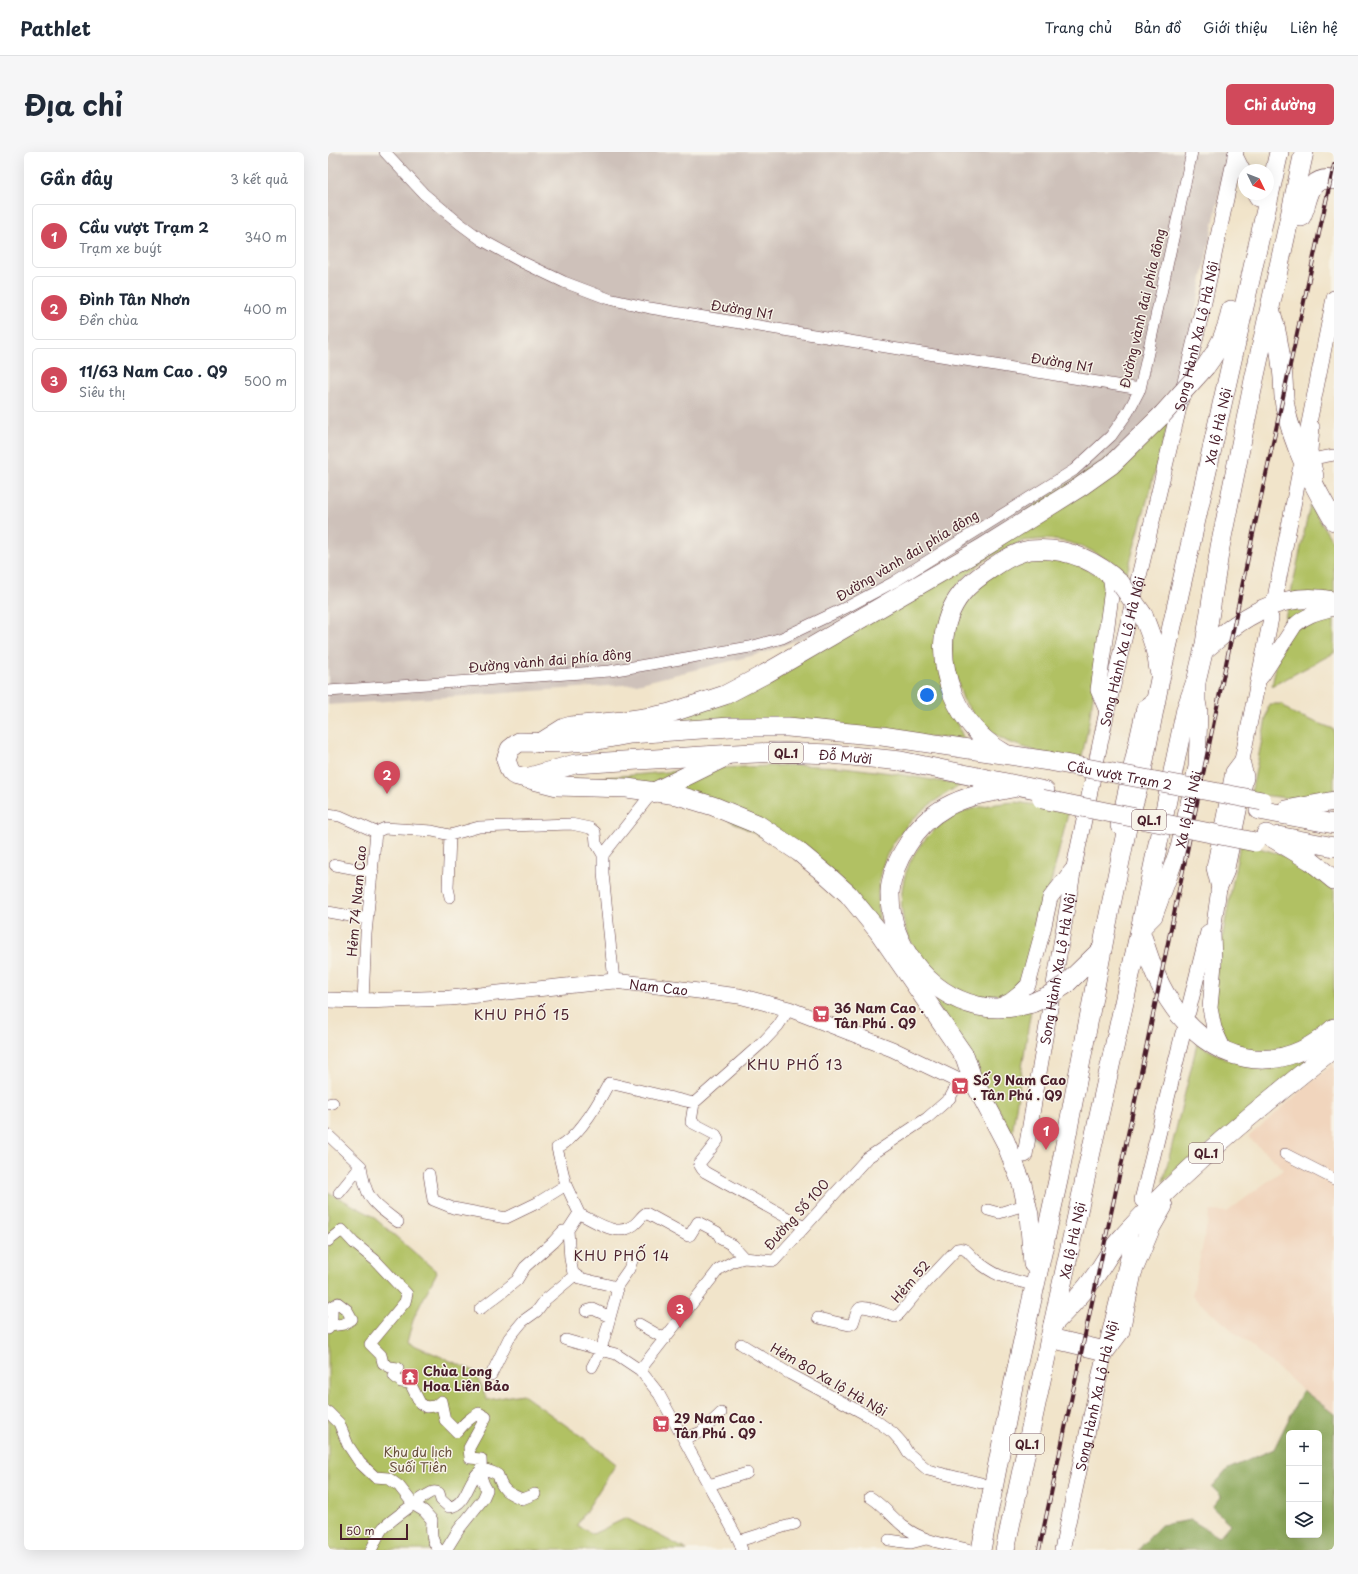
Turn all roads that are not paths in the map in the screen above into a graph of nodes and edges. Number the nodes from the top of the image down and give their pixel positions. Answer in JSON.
{"nodes":[{"id":1,"x":385,"y":152,"type":"edge"},
{"id":2,"x":1192,"y":152,"type":"edge"},
{"id":3,"x":1266,"y":152,"type":"edge"},
{"id":4,"x":1280,"y":152,"type":"edge"},
{"id":5,"x":1304,"y":152,"type":"edge"},
{"id":6,"x":1235,"y":154,"type":"edge"},
{"id":7,"x":1240,"y":164,"type":"edge"},
{"id":8,"x":1263,"y":164,"type":"edge"},
{"id":9,"x":1334,"y":180,"type":"edge"},
{"id":10,"x":1255,"y":200,"type":"edge"},
{"id":11,"x":1283,"y":250,"type":"junction"},
{"id":12,"x":1334,"y":298,"type":"edge"},
{"id":13,"x":1270,"y":308,"type":"junction"},
{"id":14,"x":1140,"y":389,"type":"junction"},
{"id":15,"x":1314,"y":397,"type":"junction"},
{"id":16,"x":1306,"y":438,"type":"dead end"},
{"id":17,"x":1334,"y":455,"type":"edge"},
{"id":18,"x":1307,"y":469,"type":"junction"},
{"id":19,"x":1334,"y":521,"type":"edge"},
{"id":20,"x":1334,"y":534,"type":"edge"},
{"id":21,"x":1115,"y":578,"type":"junction"},
{"id":22,"x":1275,"y":598,"type":"dead end"},
{"id":23,"x":1334,"y":601,"type":"edge"},
{"id":24,"x":1334,"y":608,"type":"edge"},
{"id":25,"x":1271,"y":618,"type":"dead end"},
{"id":26,"x":1204,"y":650,"type":"junction"},
{"id":27,"x":1160,"y":679,"type":"junction"},
{"id":28,"x":1258,"y":682,"type":"junction"},
{"id":29,"x":328,"y":691,"type":"edge"},
{"id":30,"x":1107,"y":711,"type":"junction"},
{"id":31,"x":598,"y":740,"type":"junction"},
{"id":32,"x":540,"y":742,"type":"junction"},
{"id":33,"x":734,"y":754,"type":"junction"},
{"id":34,"x":1008,"y":756,"type":"junction"},
{"id":35,"x":712,"y":763,"type":"junction"},
{"id":36,"x":1028,"y":766,"type":"junction"},
{"id":37,"x":1048,"y":766,"type":"junction"},
{"id":38,"x":533,"y":780,"type":"junction"},
{"id":39,"x":1024,"y":786,"type":"junction"},
{"id":40,"x":1000,"y":791,"type":"junction"},
{"id":41,"x":652,"y":792,"type":"junction"},
{"id":42,"x":1043,"y":795,"type":"junction"},
{"id":43,"x":1334,"y":801,"type":"edge"},
{"id":44,"x":1264,"y":808,"type":"junction"},
{"id":45,"x":328,"y":814,"type":"edge"},
{"id":46,"x":1334,"y":824,"type":"edge"},
{"id":47,"x":376,"y":832,"type":"junction"},
{"id":48,"x":450,"y":835,"type":"junction"},
{"id":49,"x":1259,"y":836,"type":"junction"},
{"id":50,"x":1334,"y":847,"type":"edge"},
{"id":51,"x":1291,"y":849,"type":"junction"},
{"id":52,"x":604,"y":856,"type":"junction"},
{"id":53,"x":1334,"y":858,"type":"edge"},
{"id":54,"x":335,"y":865,"type":"dead end"},
{"id":55,"x":1074,"y":868,"type":"junction"},
{"id":56,"x":373,"y":872,"type":"junction"},
{"id":57,"x":1334,"y":880,"type":"edge"},
{"id":58,"x":1218,"y":888,"type":"junction"},
{"id":59,"x":450,"y":897,"type":"dead end"},
{"id":60,"x":328,"y":912,"type":"edge"},
{"id":61,"x":367,"y":919,"type":"junction"},
{"id":62,"x":1140,"y":930,"type":"junction"},
{"id":63,"x":1102,"y":949,"type":"junction"},
{"id":64,"x":614,"y":981,"type":"junction"},
{"id":65,"x":328,"y":1000,"type":"edge"},
{"id":66,"x":363,"y":1001,"type":"junction"},
{"id":67,"x":992,"y":1008,"type":"junction"},
{"id":68,"x":789,"y":1009,"type":"junction"},
{"id":69,"x":1188,"y":1012,"type":"dead end"},
{"id":70,"x":1334,"y":1028,"type":"edge"},
{"id":71,"x":1183,"y":1033,"type":"dead end"},
{"id":72,"x":1334,"y":1048,"type":"edge"},
{"id":73,"x":1225,"y":1052,"type":"junction"},
{"id":74,"x":1334,"y":1057,"type":"edge"},
{"id":75,"x":966,"y":1080,"type":"junction"},
{"id":76,"x":694,"y":1103,"type":"junction"},
{"id":77,"x":1229,"y":1133,"type":"junction"},
{"id":78,"x":328,"y":1135,"type":"edge"},
{"id":79,"x":1285,"y":1154,"type":"dead end"},
{"id":80,"x":1025,"y":1155,"type":"dead end"},
{"id":81,"x":361,"y":1166,"type":"junction"},
{"id":82,"x":429,"y":1174,"type":"dead end"},
{"id":83,"x":1184,"y":1175,"type":"junction"},
{"id":84,"x":1059,"y":1176,"type":"junction"},
{"id":85,"x":1334,"y":1179,"type":"edge"},
{"id":86,"x":566,"y":1184,"type":"junction"},
{"id":87,"x":339,"y":1193,"type":"dead end"},
{"id":88,"x":1142,"y":1200,"type":"dead end"},
{"id":89,"x":1028,"y":1204,"type":"junction"},
{"id":90,"x":988,"y":1210,"type":"dead end"},
{"id":91,"x":579,"y":1214,"type":"junction"},
{"id":92,"x":398,"y":1222,"type":"dead end"},
{"id":93,"x":804,"y":1227,"type":"junction"},
{"id":94,"x":566,"y":1230,"type":"junction"},
{"id":95,"x":328,"y":1241,"type":"edge"},
{"id":96,"x":1132,"y":1241,"type":"dead end"},
{"id":97,"x":1032,"y":1251,"type":"junction"},
{"id":98,"x":633,"y":1258,"type":"dead end"},
{"id":99,"x":744,"y":1258,"type":"junction"},
{"id":100,"x":575,"y":1275,"type":"junction"},
{"id":101,"x":1030,"y":1284,"type":"junction"},
{"id":102,"x":615,"y":1289,"type":"junction"},
{"id":103,"x":480,"y":1309,"type":"dead end"},
{"id":104,"x":586,"y":1311,"type":"dead end"},
{"id":105,"x":610,"y":1317,"type":"junction"},
{"id":106,"x":818,"y":1318,"type":"dead end"},
{"id":107,"x":639,"y":1324,"type":"dead end"},
{"id":108,"x":1051,"y":1331,"type":"junction"},
{"id":109,"x":665,"y":1339,"type":"junction"},
{"id":110,"x":566,"y":1340,"type":"dead end"},
{"id":111,"x":741,"y":1344,"type":"dead end"},
{"id":112,"x":601,"y":1350,"type":"junction"},
{"id":113,"x":1105,"y":1351,"type":"junction"},
{"id":114,"x":592,"y":1367,"type":"dead end"},
{"id":115,"x":640,"y":1370,"type":"junction"},
{"id":116,"x":491,"y":1375,"type":"dead end"},
{"id":117,"x":1013,"y":1386,"type":"junction"},
{"id":118,"x":998,"y":1409,"type":"junction"},
{"id":119,"x":328,"y":1412,"type":"edge"},
{"id":120,"x":721,"y":1413,"type":"dead end"},
{"id":121,"x":684,"y":1439,"type":"junction"},
{"id":122,"x":482,"y":1470,"type":"junction"},
{"id":123,"x":747,"y":1473,"type":"dead end"},
{"id":124,"x":981,"y":1483,"type":"junction"},
{"id":125,"x":708,"y":1485,"type":"junction"},
{"id":126,"x":536,"y":1494,"type":"dead end"},
{"id":127,"x":870,"y":1497,"type":"dead end"},
{"id":128,"x":414,"y":1505,"type":"junction"},
{"id":129,"x":796,"y":1524,"type":"dead end"},
{"id":130,"x":926,"y":1539,"type":"junction"},
{"id":131,"x":889,"y":1540,"type":"dead end"},
{"id":132,"x":740,"y":1546,"type":"edge"},
{"id":133,"x":371,"y":1550,"type":"edge"},
{"id":134,"x":439,"y":1550,"type":"edge"},
{"id":135,"x":446,"y":1550,"type":"edge"},
{"id":136,"x":972,"y":1550,"type":"edge"},
{"id":137,"x":1005,"y":1550,"type":"edge"},
{"id":138,"x":1062,"y":1550,"type":"edge"}],
"edges":[{"from":1,"to":14,"type":"street","name":"Đường N1"},
{"from":2,"to":14,"type":"street","name":"Đường vành đai phía đông"},
{"from":3,"to":8,"type":"highway"},
{"from":4,"to":27,"type":"highway","name":"Xa lộ Hà Nội"},
{"from":5,"to":11,"type":"highway","name":"Xa lộ Hà Nội"},
{"from":6,"to":7,"type":"main road"},
{"from":6,"to":30,"type":"main road","name":"Song Hành Xa Lộ Hà Nội"},
{"from":9,"to":11,"type":"highway"},
{"from":10,"to":32,"type":"highway","bridge":true},
{"from":11,"to":13,"type":"highway","name":"Xa lộ Hà Nội"},
{"from":12,"to":15,"type":"main road"},
{"from":13,"to":18,"type":"highway"},
{"from":13,"to":26,"type":"highway","name":"Xa lộ Hà Nội"},
{"from":14,"to":29,"type":"street","name":"Đường vành đai phía đông"},
{"from":15,"to":16,"type":"main road"},
{"from":15,"to":18,"type":"main road"},
{"from":17,"to":18,"type":"street"},
{"from":18,"to":19,"type":"highway"},
{"from":18,"to":20,"type":"highway"},
{"from":18,"to":22,"type":"main road"},
{"from":21,"to":27,"type":"highway","number":"QL.1","bridge":true},
{"from":21,"to":30,"type":"main road"},
{"from":21,"to":34,"type":"highway","number":"QL.1"},
{"from":23,"to":26,"type":"highway"},
{"from":24,"to":28,"type":"main road"},
{"from":25,"to":28,"type":"main road"},
{"from":26,"to":62,"type":"highway","name":"Xa lộ Hà Nội"},
{"from":27,"to":63,"type":"highway","name":"Xa lộ Hà Nội","number":"QL.1"},
{"from":28,"to":58,"type":"main road"},
{"from":30,"to":55,"type":"main road","name":"Song Hành Xa Lộ Hà Nội"},
{"from":31,"to":32,"type":"highway","name":"Đỗ Mười","number":"QL.1"},
{"from":31,"to":34,"type":"highway","name":"Đỗ Mười","number":"QL.1"},
{"from":31,"to":36,"type":"highway","name":"Đỗ Mười","number":"QL.1"},
{"from":32,"to":38,"type":"highway","name":"Đỗ Mười","number":"QL.1"},
{"from":33,"to":35,"type":"highway"},
{"from":33,"to":38,"type":"highway","name":"Đỗ Mười","number":"QL.1"},
{"from":33,"to":39,"type":"highway","name":"Đỗ Mười","number":"QL.1"},
{"from":34,"to":36,"type":"highway","number":"QL.1"},
{"from":34,"to":37,"type":"highway","name":"Đỗ Mười","number":"QL.1"},
{"from":35,"to":38,"type":"highway","name":"Đỗ Mười","number":"QL.1"},
{"from":35,"to":40,"type":"highway","name":"Đỗ Mười","number":"QL.1"},
{"from":35,"to":41,"type":"highway"},
{"from":36,"to":37,"type":"highway","name":"Đỗ Mười","number":"QL.1"},
{"from":37,"to":44,"type":"highway","name":"Cầu vượt Trạm 2","number":"QL.1"},
{"from":38,"to":41,"type":"highway"},
{"from":39,"to":40,"type":"highway","number":"QL.1"},
{"from":39,"to":42,"type":"highway","name":"Đỗ Mười","number":"QL.1"},
{"from":40,"to":42,"type":"highway","name":"Đỗ Mười","number":"QL.1"},
{"from":40,"to":67,"type":"highway","number":"QL.1"},
{"from":41,"to":52,"type":"street"},
{"from":41,"to":75,"type":"highway"},
{"from":42,"to":49,"type":"highway","number":"QL.1"},
{"from":43,"to":44,"type":"highway","number":"QL.1"},
{"from":44,"to":46,"type":"highway","number":"QL.1"},
{"from":45,"to":47,"type":"street"},
{"from":47,"to":48,"type":"street","name":"Hẻm 74 Nam Cao"},
{"from":47,"to":56,"type":"street","name":"Hẻm 74 Nam Cao"},
{"from":48,"to":52,"type":"street"},
{"from":48,"to":59,"type":"street"},
{"from":49,"to":50,"type":"highway","number":"QL.1"},
{"from":49,"to":51,"type":"highway","number":"QL.1"},
{"from":51,"to":53,"type":"highway","number":"QL.1"},
{"from":51,"to":57,"type":"highway","number":"QL.1"},
{"from":52,"to":64,"type":"street"},
{"from":54,"to":56,"type":"street"},
{"from":55,"to":67,"type":"main road"},
{"from":55,"to":80,"type":"main road","name":"Song Hành Xa Lộ Hà Nội"},
{"from":56,"to":61,"type":"street","name":"Hẻm 74 Nam Cao"},
{"from":58,"to":69,"type":"main road"},
{"from":58,"to":73,"type":"main road"},
{"from":60,"to":61,"type":"street"},
{"from":61,"to":66,"type":"street","name":"Hẻm 74 Nam Cao"},
{"from":62,"to":73,"type":"highway"},
{"from":62,"to":108,"type":"highway","name":"Xa lộ Hà Nội"},
{"from":63,"to":67,"type":"highway","number":"QL.1","bridge":true},
{"from":63,"to":84,"type":"highway","name":"Xa lộ Hà Nội","number":"QL.1"},
{"from":64,"to":66,"type":"main road","name":"Nam Cao"},
{"from":64,"to":68,"type":"main road","name":"Nam Cao"},
{"from":65,"to":66,"type":"main road","name":"Nam Cao"},
{"from":68,"to":75,"type":"main road","name":"Nam Cao"},
{"from":68,"to":76,"type":"street"},
{"from":70,"to":73,"type":"highway"},
{"from":71,"to":88,"type":"main road"},
{"from":72,"to":77,"type":"highway","number":"QL.1"},
{"from":74,"to":77,"type":"highway","number":"QL.1"},
{"from":75,"to":89,"type":"highway"},
{"from":75,"to":93,"type":"street","name":"Đường Số 100"},
{"from":76,"to":86,"type":"street"},
{"from":76,"to":93,"type":"street"},
{"from":77,"to":83,"type":"highway","number":"QL.1"},
{"from":78,"to":81,"type":"street"},
{"from":79,"to":85,"type":"street"},
{"from":81,"to":87,"type":"street"},
{"from":81,"to":92,"type":"street"},
{"from":82,"to":86,"type":"street"},
{"from":83,"to":108,"type":"highway","number":"QL.1"},
{"from":83,"to":113,"type":"highway"},
{"from":84,"to":97,"type":"highway","name":"Xa lộ Hà Nội","number":"QL.1"},
{"from":84,"to":101,"type":"highway","name":"Xa lộ Hà Nội","number":"QL.1"},
{"from":86,"to":91,"type":"street"},
{"from":89,"to":90,"type":"street"},
{"from":89,"to":97,"type":"highway"},
{"from":91,"to":94,"type":"street"},
{"from":91,"to":99,"type":"street"},
{"from":93,"to":99,"type":"street","name":"Đường Số 100"},
{"from":94,"to":100,"type":"street"},
{"from":94,"to":103,"type":"street"},
{"from":95,"to":122,"type":"street"},
{"from":96,"to":113,"type":"main road","name":"Song Hành Xa Lộ Hà Nội"},
{"from":97,"to":101,"type":"highway"},
{"from":98,"to":102,"type":"street"},
{"from":99,"to":109,"type":"street","name":"Đường Số 100"},
{"from":100,"to":102,"type":"street"},
{"from":100,"to":116,"type":"street"},
{"from":101,"to":106,"type":"street","name":"Hẻm 52"},
{"from":101,"to":117,"type":"highway","name":"Xa lộ Hà Nội","number":"QL.1"},
{"from":101,"to":118,"type":"highway","name":"Xa lộ Hà Nội","number":"QL.1"},
{"from":102,"to":105,"type":"street"},
{"from":104,"to":105,"type":"street"},
{"from":105,"to":112,"type":"street"},
{"from":107,"to":109,"type":"street"},
{"from":108,"to":113,"type":"highway"},
{"from":108,"to":137,"type":"highway","name":"Xa lộ Hà Nội","number":"QL.1"},
{"from":109,"to":115,"type":"street","name":"Đường Số 100"},
{"from":110,"to":112,"type":"street"},
{"from":111,"to":124,"type":"street","name":"Hẻm 80 Xa lộ Hà Nội"},
{"from":112,"to":114,"type":"street"},
{"from":112,"to":115,"type":"street"},
{"from":113,"to":138,"type":"main road","name":"Song Hành Xa Lộ Hà Nội"},
{"from":115,"to":121,"type":"street"},
{"from":117,"to":118,"type":"highway"},
{"from":117,"to":136,"type":"highway","name":"Xa lộ Hà Nội","number":"QL.1"},
{"from":118,"to":124,"type":"highway","name":"Xa lộ Hà Nội","number":"QL.1"},
{"from":119,"to":128,"type":"street"},
{"from":120,"to":121,"type":"street"},
{"from":121,"to":125,"type":"street"},
{"from":122,"to":126,"type":"street"},
{"from":122,"to":128,"type":"street"},
{"from":122,"to":135,"type":"street"},
{"from":123,"to":125,"type":"street"},
{"from":124,"to":136,"type":"highway","name":"Xa lộ Hà Nội","number":"QL.1"},
{"from":125,"to":132,"type":"street"},
{"from":127,"to":130,"type":"street"},
{"from":128,"to":133,"type":"street"},
{"from":128,"to":134,"type":"street"},
{"from":129,"to":132,"type":"street"},
{"from":130,"to":131,"type":"street"},
{"from":130,"to":136,"type":"street"}]}
